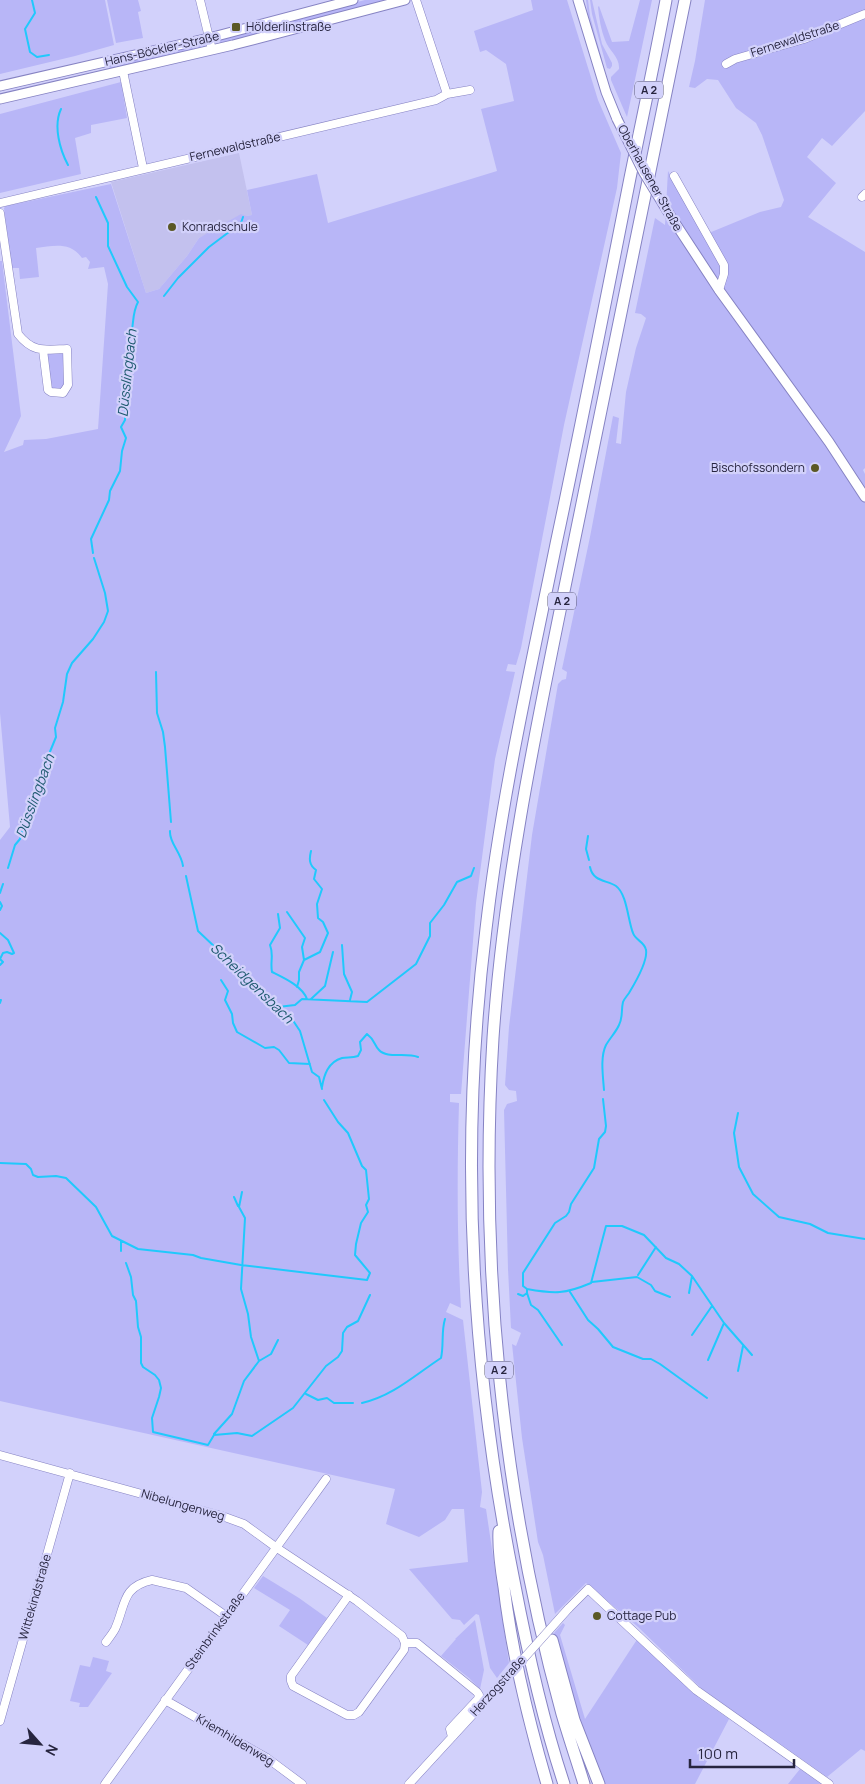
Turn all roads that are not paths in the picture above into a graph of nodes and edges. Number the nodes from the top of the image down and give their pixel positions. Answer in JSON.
{"nodes":[{"id":1,"x":200,"y":0,"type":"edge"},
{"id":2,"x":353,"y":0,"type":"edge"},
{"id":3,"x":405,"y":0,"type":"edge"},
{"id":4,"x":416,"y":0,"type":"edge"},
{"id":5,"x":578,"y":0,"type":"edge"},
{"id":6,"x":666,"y":0,"type":"edge"},
{"id":7,"x":685,"y":0,"type":"edge"},
{"id":8,"x":865,"y":14,"type":"edge"},
{"id":9,"x":209,"y":38,"type":"junction"},
{"id":10,"x":212,"y":50,"type":"junction"},
{"id":11,"x":726,"y":64,"type":"dead end"},
{"id":12,"x":123,"y":71,"type":"junction"},
{"id":13,"x":0,"y":86,"type":"edge"},
{"id":14,"x":470,"y":90,"type":"dead end"},
{"id":15,"x":447,"y":94,"type":"junction"},
{"id":16,"x":0,"y":99,"type":"edge"},
{"id":17,"x":143,"y":168,"type":"junction"},
{"id":18,"x":674,"y":176,"type":"dead end"},
{"id":19,"x":0,"y":203,"type":"edge"},
{"id":20,"x":0,"y":213,"type":"edge"},
{"id":21,"x":719,"y":290,"type":"junction"},
{"id":22,"x":43,"y":350,"type":"junction"},
{"id":23,"x":865,"y":498,"type":"edge"},
{"id":24,"x":0,"y":1455,"type":"edge"},
{"id":25,"x":70,"y":1473,"type":"junction"},
{"id":26,"x":326,"y":1479,"type":"dead end"},
{"id":27,"x":501,"y":1516,"type":"junction"},
{"id":28,"x":277,"y":1548,"type":"junction"},
{"id":29,"x":533,"y":1588,"type":"junction"},
{"id":30,"x":349,"y":1595,"type":"junction"},
{"id":31,"x":226,"y":1616,"type":"junction"},
{"id":32,"x":106,"y":1642,"type":"dead end"},
{"id":33,"x":405,"y":1643,"type":"junction"},
{"id":34,"x":165,"y":1700,"type":"junction"},
{"id":35,"x":0,"y":1721,"type":"edge"},
{"id":36,"x":452,"y":1737,"type":"junction"},
{"id":37,"x":105,"y":1784,"type":"edge"},
{"id":38,"x":302,"y":1784,"type":"edge"},
{"id":39,"x":409,"y":1784,"type":"edge"},
{"id":40,"x":547,"y":1784,"type":"edge"},
{"id":41,"x":564,"y":1784,"type":"edge"},
{"id":42,"x":584,"y":1784,"type":"edge"},
{"id":43,"x":599,"y":1784,"type":"edge"},
{"id":44,"x":829,"y":1784,"type":"edge"}],
"edges":[{"from":1,"to":9,"type":"street"},
{"from":2,"to":9,"type":"main road","name":"Hans-Böckler-Straße"},
{"from":3,"to":10,"type":"main road","name":"Hans-Böckler-Straße"},
{"from":4,"to":15,"type":"street"},
{"from":5,"to":21,"type":"main road","name":"Oberhausener Straße","bridge":true},
{"from":6,"to":27,"type":"highway","number":"A 2"},
{"from":7,"to":29,"type":"highway","number":"A 2"},
{"from":8,"to":11,"type":"street","name":"Fernewaldstraße"},
{"from":9,"to":10,"type":"street"},
{"from":9,"to":13,"type":"main road","name":"Hans-Böckler-Straße"},
{"from":10,"to":12,"type":"main road","name":"Hans-Böckler-Straße"},
{"from":12,"to":16,"type":"main road","name":"Hans-Böckler-Straße"},
{"from":12,"to":17,"type":"street","name":"Hans-Böckler-Straße"},
{"from":14,"to":15,"type":"street","name":"Fernewaldstraße"},
{"from":15,"to":17,"type":"street","name":"Fernewaldstraße"},
{"from":17,"to":19,"type":"street","name":"Fernewaldstraße"},
{"from":18,"to":21,"type":"street","name":"Oberhausener Straße"},
{"from":20,"to":22,"type":"street"},
{"from":21,"to":23,"type":"main road","name":"Oberhausener Straße"},
{"from":22,"to":22,"type":"street"},
{"from":24,"to":25,"type":"street","name":"Nibelungenweg"},
{"from":25,"to":28,"type":"street","name":"Nibelungenweg"},
{"from":25,"to":35,"type":"street","name":"Wittekindstraße"},
{"from":26,"to":28,"type":"street","name":"Steinbrinkstraße"},
{"from":27,"to":40,"type":"highway"},
{"from":27,"to":41,"type":"highway","number":"A 2"},
{"from":28,"to":30,"type":"street","name":"Nibelungenweg"},
{"from":28,"to":31,"type":"street","name":"Steinbrinkstraße"},
{"from":29,"to":42,"type":"highway","number":"A 2"},
{"from":29,"to":43,"type":"highway"},
{"from":30,"to":33,"type":"street","name":"Nibelungenweg"},
{"from":30,"to":33,"type":"street"},
{"from":31,"to":32,"type":"street"},
{"from":31,"to":34,"type":"street","name":"Steinbrinkstraße"},
{"from":33,"to":36,"type":"street","name":"Nibelungenweg"},
{"from":34,"to":37,"type":"street","name":"Steinbrinkstraße"},
{"from":34,"to":38,"type":"street","name":"Kriemhildenweg"},
{"from":36,"to":39,"type":"street","name":"Herzogstraße"},
{"from":36,"to":44,"type":"street","name":"Herzogstraße","bridge":true}]}
